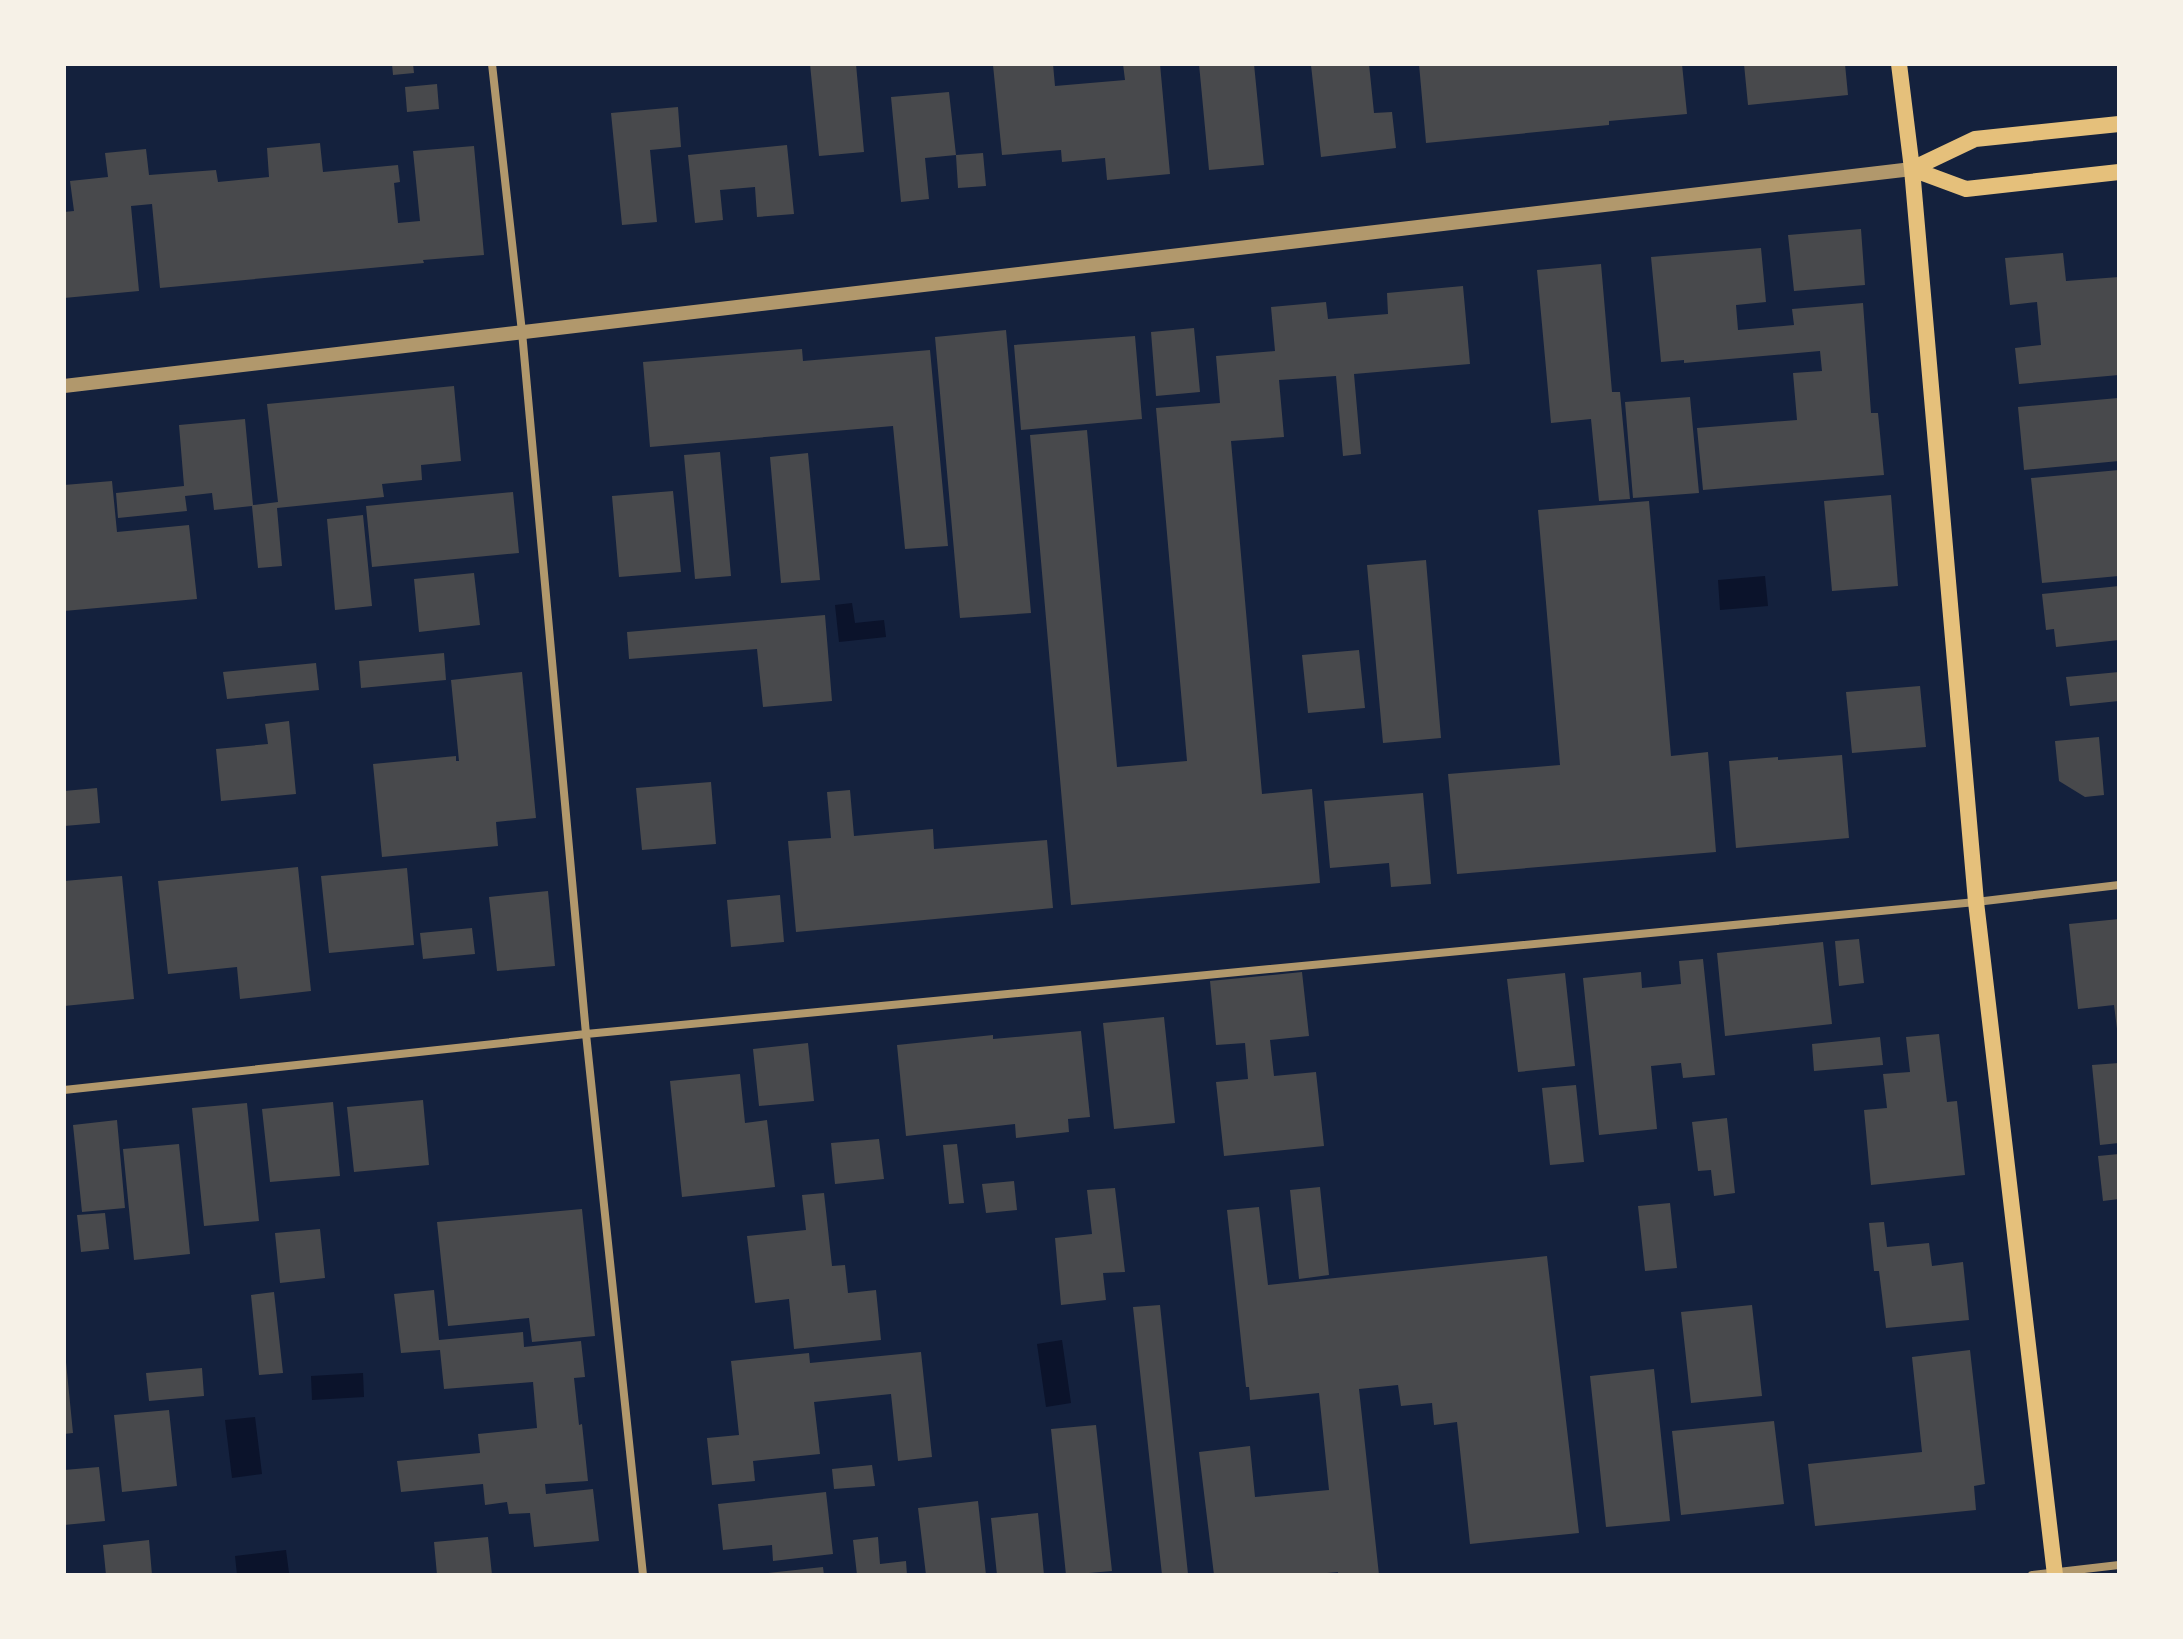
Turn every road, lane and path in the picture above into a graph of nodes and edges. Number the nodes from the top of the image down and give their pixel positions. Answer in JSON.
{"nodes":[{"id":1,"x":492,"y":64,"type":"edge"},
{"id":2,"x":1899,"y":64,"type":"edge"},
{"id":3,"x":2119,"y":124,"type":"edge"},
{"id":4,"x":1912,"y":169,"type":"junction"},
{"id":5,"x":2119,"y":172,"type":"edge"},
{"id":6,"x":522,"y":332,"type":"junction"},
{"id":7,"x":64,"y":386,"type":"edge"},
{"id":8,"x":2119,"y":885,"type":"edge"},
{"id":9,"x":1976,"y":902,"type":"junction"},
{"id":10,"x":586,"y":1034,"type":"junction"},
{"id":11,"x":64,"y":1090,"type":"edge"},
{"id":12,"x":2119,"y":1565,"type":"edge"},
{"id":13,"x":2055,"y":1574,"type":"edge"},
{"id":14,"x":643,"y":1575,"type":"edge"},
{"id":15,"x":2032,"y":1575,"type":"edge"}],
"edges":[{"from":1,"to":6,"type":"street"},
{"from":2,"to":4,"type":"main road"},
{"from":3,"to":4,"type":"main road"},
{"from":4,"to":5,"type":"main road"},
{"from":4,"to":6,"type":"street"},
{"from":4,"to":9,"type":"main road"},
{"from":6,"to":7,"type":"street"},
{"from":6,"to":10,"type":"street"},
{"from":8,"to":9,"type":"street"},
{"from":9,"to":10,"type":"street"},
{"from":9,"to":13,"type":"main road"},
{"from":10,"to":11,"type":"street"},
{"from":10,"to":14,"type":"street"},
{"from":12,"to":13,"type":"street"},
{"from":13,"to":15,"type":"street"}]}
